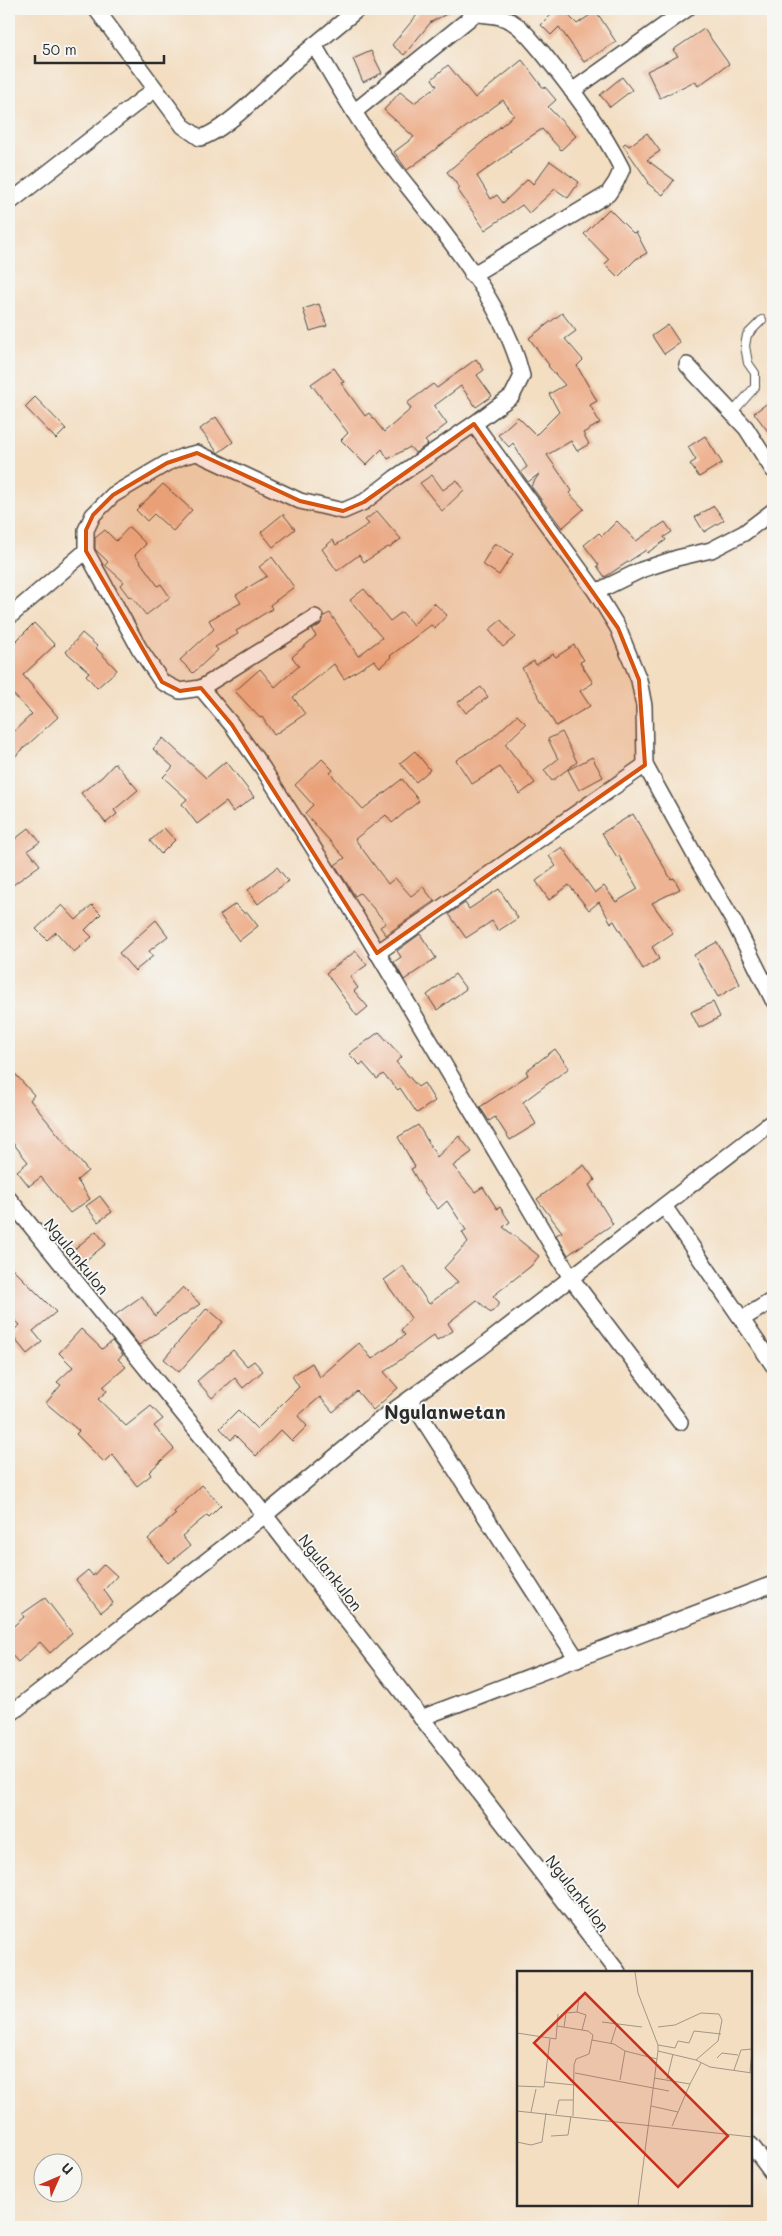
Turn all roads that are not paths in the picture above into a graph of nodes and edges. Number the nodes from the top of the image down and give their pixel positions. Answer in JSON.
{"nodes":[{"id":1,"x":96,"y":9,"type":"edge"},
{"id":2,"x":358,"y":9,"type":"edge"},
{"id":3,"x":687,"y":9,"type":"edge"},
{"id":4,"x":314,"y":45,"type":"junction"},
{"id":5,"x":155,"y":89,"type":"junction"},
{"id":6,"x":572,"y":91,"type":"junction"},
{"id":7,"x":354,"y":112,"type":"junction"},
{"id":8,"x":9,"y":203,"type":"edge"},
{"id":9,"x":472,"y":275,"type":"junction"},
{"id":10,"x":762,"y":320,"type":"dead end"},
{"id":11,"x":687,"y":365,"type":"dead end"},
{"id":12,"x":732,"y":413,"type":"junction"},
{"id":13,"x":474,"y":424,"type":"junction"},
{"id":14,"x":773,"y":470,"type":"edge"},
{"id":15,"x":773,"y":511,"type":"edge"},
{"id":16,"x":86,"y":551,"type":"junction"},
{"id":17,"x":596,"y":592,"type":"junction"},
{"id":18,"x":9,"y":617,"type":"edge"},
{"id":19,"x":315,"y":617,"type":"dead end"},
{"id":20,"x":201,"y":688,"type":"junction"},
{"id":21,"x":645,"y":765,"type":"junction"},
{"id":22,"x":378,"y":953,"type":"junction"},
{"id":23,"x":773,"y":1000,"type":"edge"},
{"id":24,"x":773,"y":1121,"type":"edge"},
{"id":25,"x":9,"y":1199,"type":"edge"},
{"id":26,"x":664,"y":1206,"type":"junction"},
{"id":27,"x":571,"y":1278,"type":"junction"},
{"id":28,"x":773,"y":1300,"type":"edge"},
{"id":29,"x":742,"y":1319,"type":"junction"},
{"id":30,"x":773,"y":1364,"type":"edge"},
{"id":31,"x":410,"y":1400,"type":"junction"},
{"id":32,"x":680,"y":1422,"type":"dead end"},
{"id":33,"x":265,"y":1515,"type":"junction"},
{"id":34,"x":773,"y":1584,"type":"edge"},
{"id":35,"x":577,"y":1659,"type":"junction"},
{"id":36,"x":9,"y":1715,"type":"edge"},
{"id":37,"x":421,"y":1718,"type":"junction"},
{"id":38,"x":617,"y":1971,"type":"edge"},
{"id":39,"x":752,"y":2146,"type":"edge"},
{"id":40,"x":773,"y":2174,"type":"edge"}],
"edges":[{"from":1,"to":5,"type":"street"},
{"from":2,"to":4,"type":"street"},
{"from":3,"to":6,"type":"street"},
{"from":4,"to":5,"type":"street"},
{"from":4,"to":7,"type":"street"},
{"from":5,"to":8,"type":"street"},
{"from":6,"to":7,"type":"street"},
{"from":6,"to":9,"type":"street"},
{"from":7,"to":9,"type":"street"},
{"from":9,"to":13,"type":"street"},
{"from":10,"to":12,"type":"lane"},
{"from":11,"to":12,"type":"street"},
{"from":12,"to":14,"type":"street"},
{"from":13,"to":16,"type":"street"},
{"from":13,"to":17,"type":"street"},
{"from":15,"to":17,"type":"street"},
{"from":16,"to":18,"type":"street"},
{"from":16,"to":20,"type":"street"},
{"from":17,"to":21,"type":"street"},
{"from":19,"to":20,"type":"street"},
{"from":20,"to":22,"type":"street"},
{"from":21,"to":22,"type":"street"},
{"from":21,"to":23,"type":"street"},
{"from":22,"to":27,"type":"street"},
{"from":24,"to":26,"type":"street"},
{"from":25,"to":33,"type":"street","name":"Ngulankulon"},
{"from":26,"to":27,"type":"street"},
{"from":26,"to":29,"type":"street"},
{"from":27,"to":31,"type":"street"},
{"from":27,"to":32,"type":"street"},
{"from":28,"to":29,"type":"street"},
{"from":29,"to":30,"type":"street"},
{"from":31,"to":33,"type":"street"},
{"from":31,"to":35,"type":"street"},
{"from":33,"to":36,"type":"street"},
{"from":33,"to":37,"type":"street","name":"Ngulankulon"},
{"from":34,"to":35,"type":"street"},
{"from":35,"to":37,"type":"street"},
{"from":37,"to":38,"type":"street","name":"Ngulankulon"},
{"from":39,"to":40,"type":"street"}]}
